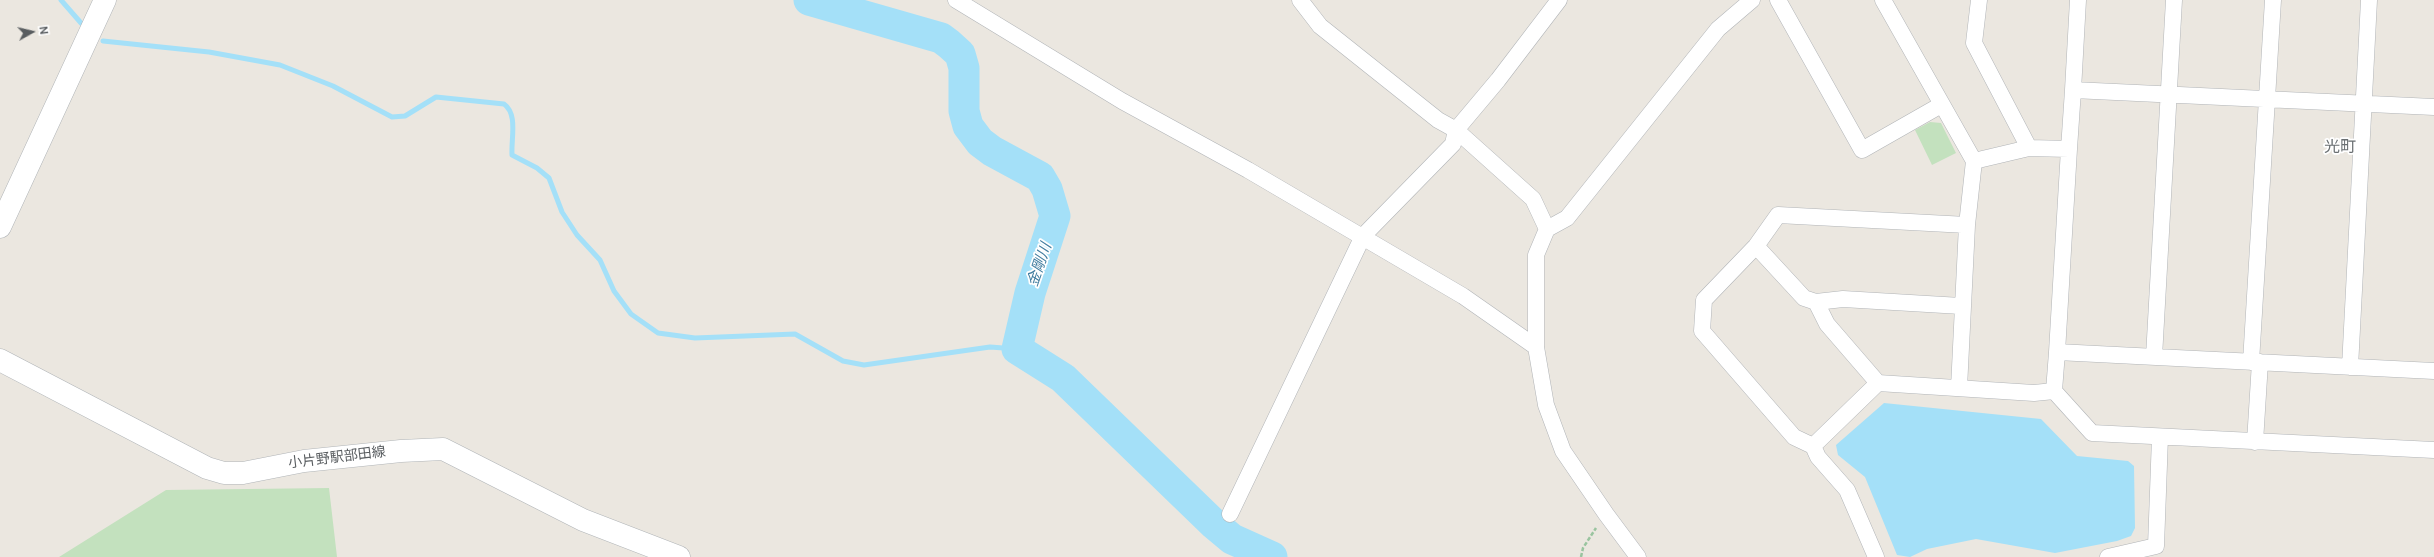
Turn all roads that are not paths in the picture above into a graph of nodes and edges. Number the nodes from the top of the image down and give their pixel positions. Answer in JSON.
{"nodes":[{"id":1,"x":105,"y":0,"type":"edge"},
{"id":2,"x":956,"y":0,"type":"edge"},
{"id":3,"x":1300,"y":0,"type":"edge"},
{"id":4,"x":1559,"y":0,"type":"edge"},
{"id":5,"x":1752,"y":0,"type":"edge"},
{"id":6,"x":1778,"y":0,"type":"edge"},
{"id":7,"x":1883,"y":0,"type":"edge"},
{"id":8,"x":1979,"y":0,"type":"edge"},
{"id":9,"x":2078,"y":0,"type":"edge"},
{"id":10,"x":2174,"y":0,"type":"edge"},
{"id":11,"x":2273,"y":0,"type":"edge"},
{"id":12,"x":2369,"y":0,"type":"edge"},
{"id":13,"x":2073,"y":90,"type":"junction"},
{"id":14,"x":2169,"y":93,"type":"junction"},
{"id":15,"x":2268,"y":98,"type":"junction"},
{"id":16,"x":2364,"y":103,"type":"junction"},
{"id":17,"x":1941,"y":105,"type":"junction"},
{"id":18,"x":2434,"y":107,"type":"edge"},
{"id":19,"x":1456,"y":130,"type":"junction"},
{"id":20,"x":2029,"y":148,"type":"junction"},
{"id":21,"x":2069,"y":149,"type":"junction"},
{"id":22,"x":1974,"y":161,"type":"junction"},
{"id":23,"x":1967,"y":225,"type":"junction"},
{"id":24,"x":0,"y":227,"type":"edge"},
{"id":25,"x":1547,"y":229,"type":"junction"},
{"id":26,"x":1363,"y":236,"type":"junction"},
{"id":27,"x":1756,"y":246,"type":"junction"},
{"id":28,"x":1816,"y":302,"type":"junction"},
{"id":29,"x":1961,"y":306,"type":"junction"},
{"id":30,"x":1536,"y":347,"type":"junction"},
{"id":31,"x":2057,"y":352,"type":"junction"},
{"id":32,"x":2154,"y":357,"type":"junction"},
{"id":33,"x":0,"y":360,"type":"edge"},
{"id":34,"x":2255,"y":362,"type":"junction"},
{"id":35,"x":2350,"y":367,"type":"junction"},
{"id":36,"x":2434,"y":371,"type":"edge"},
{"id":37,"x":1878,"y":383,"type":"junction"},
{"id":38,"x":1959,"y":388,"type":"junction"},
{"id":39,"x":2054,"y":391,"type":"junction"},
{"id":40,"x":2160,"y":437,"type":"junction"},
{"id":41,"x":2255,"y":442,"type":"junction"},
{"id":42,"x":1813,"y":446,"type":"junction"},
{"id":43,"x":2434,"y":450,"type":"edge"},
{"id":44,"x":1230,"y":514,"type":"dead end"},
{"id":45,"x":679,"y":557,"type":"edge"},
{"id":46,"x":1638,"y":557,"type":"edge"},
{"id":47,"x":1876,"y":557,"type":"edge"},
{"id":48,"x":2108,"y":557,"type":"edge"}],
"edges":[{"from":1,"to":24,"type":"main road"},
{"from":2,"to":26,"type":"street"},
{"from":3,"to":19,"type":"street"},
{"from":4,"to":19,"type":"street"},
{"from":5,"to":25,"type":"street"},
{"from":6,"to":17,"type":"street"},
{"from":7,"to":17,"type":"street"},
{"from":8,"to":20,"type":"street"},
{"from":9,"to":13,"type":"street"},
{"from":10,"to":14,"type":"street"},
{"from":11,"to":15,"type":"street"},
{"from":12,"to":16,"type":"street"},
{"from":13,"to":14,"type":"street"},
{"from":13,"to":21,"type":"street"},
{"from":14,"to":15,"type":"street"},
{"from":14,"to":32,"type":"street"},
{"from":15,"to":16,"type":"street"},
{"from":15,"to":34,"type":"street"},
{"from":16,"to":18,"type":"street"},
{"from":16,"to":35,"type":"street"},
{"from":17,"to":22,"type":"street"},
{"from":19,"to":25,"type":"street"},
{"from":19,"to":26,"type":"street"},
{"from":20,"to":21,"type":"street"},
{"from":20,"to":22,"type":"street"},
{"from":21,"to":31,"type":"street"},
{"from":22,"to":23,"type":"street"},
{"from":23,"to":27,"type":"street"},
{"from":23,"to":29,"type":"street"},
{"from":25,"to":30,"type":"street"},
{"from":26,"to":30,"type":"street"},
{"from":26,"to":44,"type":"street"},
{"from":27,"to":28,"type":"street"},
{"from":27,"to":42,"type":"street"},
{"from":28,"to":29,"type":"street"},
{"from":28,"to":37,"type":"street"},
{"from":29,"to":38,"type":"street"},
{"from":30,"to":46,"type":"street"},
{"from":31,"to":32,"type":"street"},
{"from":31,"to":39,"type":"street"},
{"from":32,"to":34,"type":"street"},
{"from":33,"to":45,"type":"main road","name":"小片野駅部田線"},
{"from":34,"to":35,"type":"street"},
{"from":34,"to":41,"type":"street"},
{"from":35,"to":36,"type":"street"},
{"from":37,"to":38,"type":"street"},
{"from":37,"to":42,"type":"street"},
{"from":38,"to":39,"type":"street"},
{"from":39,"to":40,"type":"street"},
{"from":40,"to":41,"type":"street"},
{"from":40,"to":48,"type":"street"},
{"from":41,"to":43,"type":"street"},
{"from":42,"to":47,"type":"street"}]}
